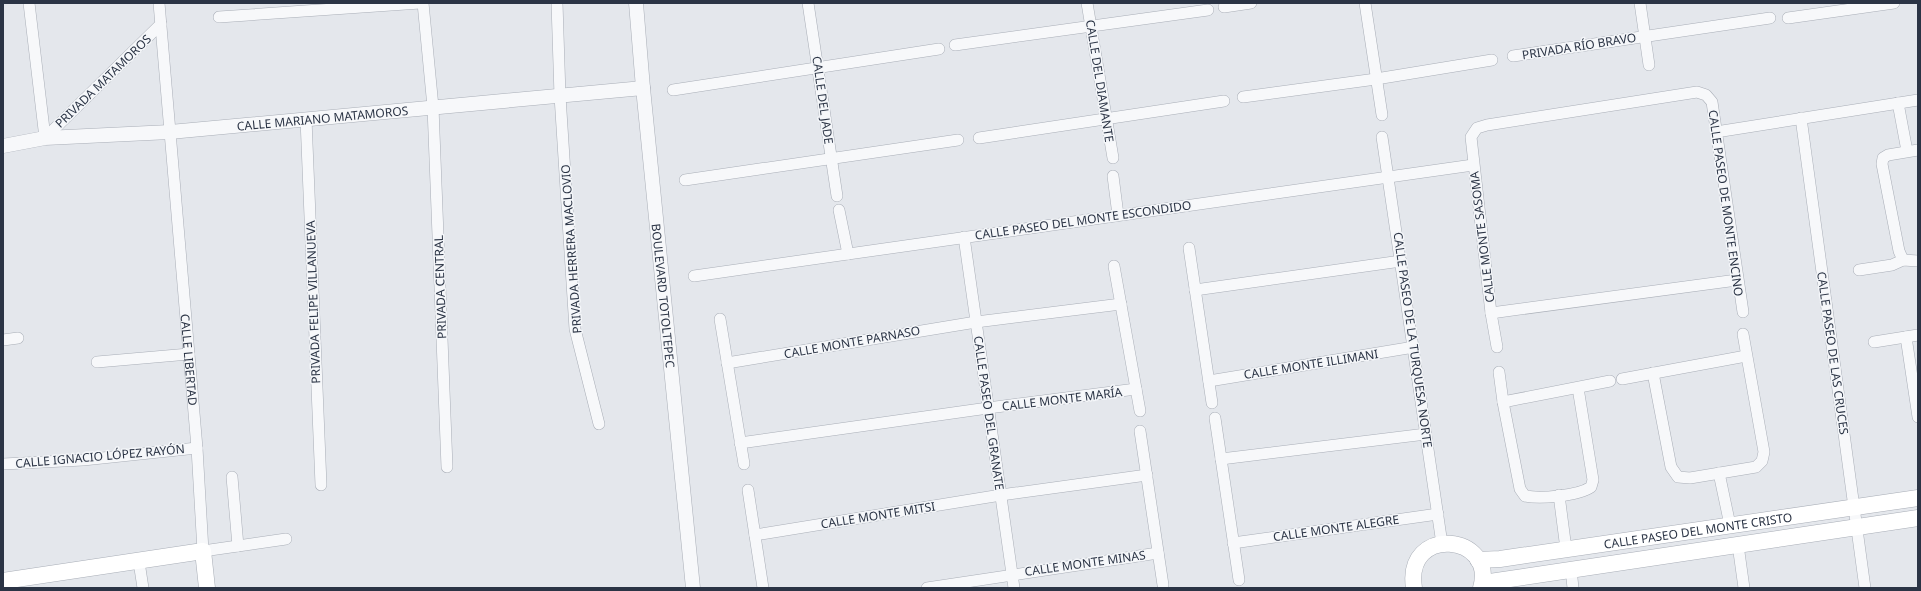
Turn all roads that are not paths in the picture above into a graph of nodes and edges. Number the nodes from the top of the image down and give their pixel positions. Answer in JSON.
{"nodes":[{"id":1,"x":29,"y":3,"type":"edge"},
{"id":2,"x":159,"y":3,"type":"edge"},
{"id":3,"x":421,"y":3,"type":"edge"},
{"id":4,"x":557,"y":3,"type":"edge"},
{"id":5,"x":636,"y":3,"type":"edge"},
{"id":6,"x":808,"y":3,"type":"edge"},
{"id":7,"x":1087,"y":3,"type":"edge"},
{"id":8,"x":1251,"y":3,"type":"edge"},
{"id":9,"x":1365,"y":3,"type":"edge"},
{"id":10,"x":1640,"y":3,"type":"edge"},
{"id":11,"x":1894,"y":3,"type":"edge"},
{"id":12,"x":301,"y":7,"type":"edge"},
{"id":13,"x":1224,"y":7,"type":"dead end"},
{"id":14,"x":1208,"y":10,"type":"dead end"},
{"id":15,"x":219,"y":17,"type":"dead end"},
{"id":16,"x":1770,"y":18,"type":"dead end"},
{"id":17,"x":1788,"y":18,"type":"dead end"},
{"id":18,"x":161,"y":24,"type":"junction"},
{"id":19,"x":1091,"y":27,"type":"junction"},
{"id":20,"x":1644,"y":36,"type":"junction"},
{"id":21,"x":955,"y":45,"type":"dead end"},
{"id":22,"x":939,"y":49,"type":"dead end"},
{"id":23,"x":1513,"y":56,"type":"dead end"},
{"id":24,"x":1492,"y":60,"type":"dead end"},
{"id":25,"x":1649,"y":65,"type":"dead end"},
{"id":26,"x":818,"y":66,"type":"junction"},
{"id":27,"x":1376,"y":79,"type":"junction"},
{"id":28,"x":643,"y":88,"type":"junction"},
{"id":29,"x":673,"y":90,"type":"dead end"},
{"id":30,"x":560,"y":96,"type":"junction"},
{"id":31,"x":1243,"y":97,"type":"dead end"},
{"id":32,"x":1918,"y":100,"type":"edge"},
{"id":33,"x":1224,"y":101,"type":"dead end"},
{"id":34,"x":1898,"y":103,"type":"junction"},
{"id":35,"x":432,"y":107,"type":"junction"},
{"id":36,"x":1382,"y":115,"type":"dead end"},
{"id":37,"x":1106,"y":118,"type":"junction"},
{"id":38,"x":1801,"y":118,"type":"junction"},
{"id":39,"x":306,"y":119,"type":"junction"},
{"id":40,"x":1477,"y":128,"type":"joint"},
{"id":41,"x":170,"y":132,"type":"junction"},
{"id":42,"x":1716,"y":132,"type":"junction"},
{"id":43,"x":1382,"y":137,"type":"dead end"},
{"id":44,"x":45,"y":138,"type":"junction"},
{"id":45,"x":979,"y":138,"type":"dead end"},
{"id":46,"x":958,"y":140,"type":"dead end"},
{"id":47,"x":3,"y":146,"type":"edge"},
{"id":48,"x":1913,"y":150,"type":"edge"},
{"id":49,"x":831,"y":158,"type":"junction"},
{"id":50,"x":1113,"y":158,"type":"dead end"},
{"id":51,"x":1473,"y":165,"type":"junction"},
{"id":52,"x":1113,"y":176,"type":"dead end"},
{"id":53,"x":1389,"y":177,"type":"junction"},
{"id":54,"x":685,"y":180,"type":"dead end"},
{"id":55,"x":837,"y":196,"type":"dead end"},
{"id":56,"x":839,"y":210,"type":"dead end"},
{"id":57,"x":1118,"y":215,"type":"junction"},
{"id":58,"x":964,"y":237,"type":"junction"},
{"id":59,"x":1189,"y":248,"type":"dead end"},
{"id":60,"x":848,"y":254,"type":"junction"},
{"id":61,"x":1903,"y":260,"type":"junction"},
{"id":62,"x":1401,"y":261,"type":"junction"},
{"id":63,"x":1918,"y":261,"type":"edge"},
{"id":64,"x":1114,"y":266,"type":"dead end"},
{"id":65,"x":1859,"y":270,"type":"dead end"},
{"id":66,"x":694,"y":276,"type":"dead end"},
{"id":67,"x":1737,"y":280,"type":"junction"},
{"id":68,"x":1195,"y":290,"type":"junction"},
{"id":69,"x":1120,"y":304,"type":"junction"},
{"id":70,"x":1743,"y":312,"type":"dead end"},
{"id":71,"x":1491,"y":313,"type":"junction"},
{"id":72,"x":720,"y":319,"type":"dead end"},
{"id":73,"x":976,"y":322,"type":"junction"},
{"id":74,"x":1743,"y":334,"type":"dead end"},
{"id":75,"x":1918,"y":335,"type":"edge"},
{"id":76,"x":1906,"y":337,"type":"junction"},
{"id":77,"x":18,"y":338,"type":"dead end"},
{"id":78,"x":3,"y":340,"type":"edge"},
{"id":79,"x":1874,"y":342,"type":"dead end"},
{"id":80,"x":1414,"y":347,"type":"junction"},
{"id":81,"x":1497,"y":347,"type":"dead end"},
{"id":82,"x":188,"y":354,"type":"junction"},
{"id":83,"x":1746,"y":356,"type":"junction"},
{"id":84,"x":97,"y":362,"type":"dead end"},
{"id":85,"x":727,"y":363,"type":"junction"},
{"id":86,"x":1499,"y":372,"type":"dead end"},
{"id":87,"x":1653,"y":373,"type":"junction"},
{"id":88,"x":1622,"y":379,"type":"dead end"},
{"id":89,"x":1209,"y":381,"type":"junction"},
{"id":90,"x":1610,"y":381,"type":"dead end"},
{"id":91,"x":1578,"y":388,"type":"junction"},
{"id":92,"x":1136,"y":389,"type":"junction"},
{"id":93,"x":1503,"y":402,"type":"junction"},
{"id":94,"x":1212,"y":403,"type":"dead end"},
{"id":95,"x":988,"y":408,"type":"junction"},
{"id":96,"x":1140,"y":411,"type":"dead end"},
{"id":97,"x":1918,"y":417,"type":"edge"},
{"id":98,"x":1215,"y":418,"type":"dead end"},
{"id":99,"x":599,"y":424,"type":"dead end"},
{"id":100,"x":1140,"y":431,"type":"dead end"},
{"id":101,"x":1426,"y":434,"type":"junction"},
{"id":102,"x":740,"y":443,"type":"junction"},
{"id":103,"x":196,"y":448,"type":"junction"},
{"id":104,"x":1221,"y":459,"type":"junction"},
{"id":105,"x":3,"y":464,"type":"edge"},
{"id":106,"x":744,"y":464,"type":"dead end"},
{"id":107,"x":447,"y":466,"type":"dead end"},
{"id":108,"x":1719,"y":473,"type":"junction"},
{"id":109,"x":1146,"y":475,"type":"junction"},
{"id":110,"x":232,"y":477,"type":"dead end"},
{"id":111,"x":321,"y":485,"type":"dead end"},
{"id":112,"x":748,"y":490,"type":"dead end"},
{"id":113,"x":1000,"y":494,"type":"junction"},
{"id":114,"x":1559,"y":495,"type":"junction"},
{"id":115,"x":1918,"y":498,"type":"edge"},
{"id":116,"x":1854,"y":507,"type":"junction"},
{"id":117,"x":1438,"y":514,"type":"junction"},
{"id":118,"x":1918,"y":518,"type":"edge"},
{"id":119,"x":1730,"y":525,"type":"junction"},
{"id":120,"x":1857,"y":527,"type":"junction"},
{"id":121,"x":755,"y":535,"type":"junction"},
{"id":122,"x":286,"y":539,"type":"dead end"},
{"id":123,"x":1233,"y":543,"type":"junction"},
{"id":124,"x":1442,"y":544,"type":"junction"},
{"id":125,"x":1738,"y":545,"type":"junction"},
{"id":126,"x":238,"y":546,"type":"junction"},
{"id":127,"x":1566,"y":549,"type":"junction"},
{"id":128,"x":203,"y":551,"type":"junction"},
{"id":129,"x":1158,"y":553,"type":"junction"},
{"id":130,"x":1478,"y":560,"type":"junction"},
{"id":131,"x":139,"y":562,"type":"junction"},
{"id":132,"x":1571,"y":569,"type":"junction"},
{"id":133,"x":1012,"y":574,"type":"junction"},
{"id":134,"x":1239,"y":580,"type":"dead end"},
{"id":135,"x":3,"y":581,"type":"edge"},
{"id":136,"x":1163,"y":585,"type":"dead end"},
{"id":137,"x":1482,"y":586,"type":"edge"},
{"id":138,"x":143,"y":588,"type":"edge"},
{"id":139,"x":207,"y":588,"type":"edge"},
{"id":140,"x":693,"y":588,"type":"edge"},
{"id":141,"x":764,"y":588,"type":"edge"},
{"id":142,"x":927,"y":588,"type":"edge"},
{"id":143,"x":1014,"y":588,"type":"edge"},
{"id":144,"x":1414,"y":588,"type":"edge"},
{"id":145,"x":1573,"y":588,"type":"edge"},
{"id":146,"x":1744,"y":588,"type":"edge"},
{"id":147,"x":1865,"y":588,"type":"edge"}],
"edges":[{"from":1,"to":44,"type":"street"},
{"from":2,"to":18,"type":"street","name":"CALLE LIBERTAD"},
{"from":3,"to":12,"type":"street"},
{"from":3,"to":35,"type":"street","name":"PRIVADA CENTRAL"},
{"from":4,"to":30,"type":"street","name":"PRIVADA HERRERA MACLOVIO"},
{"from":5,"to":28,"type":"street","name":"BOULEVARD TOTOLTEPEC"},
{"from":6,"to":26,"type":"street","name":"CALLE DEL JADE"},
{"from":7,"to":19,"type":"street","name":"CALLE DEL DIAMANTE"},
{"from":8,"to":13,"type":"street"},
{"from":9,"to":27,"type":"street"},
{"from":10,"to":20,"type":"street"},
{"from":11,"to":17,"type":"street"},
{"from":12,"to":15,"type":"street"},
{"from":14,"to":19,"type":"street"},
{"from":16,"to":20,"type":"street","name":"PRIVADA RÍO BRAVO"},
{"from":18,"to":41,"type":"street","name":"CALLE LIBERTAD"},
{"from":18,"to":44,"type":"street","name":"PRIVADA MATAMOROS"},
{"from":19,"to":21,"type":"street"},
{"from":19,"to":37,"type":"street","name":"CALLE DEL DIAMANTE"},
{"from":20,"to":23,"type":"street","name":"PRIVADA RÍO BRAVO"},
{"from":20,"to":25,"type":"street"},
{"from":22,"to":26,"type":"street"},
{"from":24,"to":27,"type":"street"},
{"from":26,"to":29,"type":"street"},
{"from":26,"to":49,"type":"street","name":"CALLE DEL JADE"},
{"from":27,"to":31,"type":"street"},
{"from":27,"to":36,"type":"street"},
{"from":28,"to":30,"type":"street","name":"CALLE MARIANO MATAMOROS"},
{"from":28,"to":140,"type":"street","name":"BOULEVARD TOTOLTEPEC"},
{"from":30,"to":35,"type":"street","name":"CALLE MARIANO MATAMOROS"},
{"from":30,"to":99,"type":"street","name":"PRIVADA HERRERA MACLOVIO"},
{"from":32,"to":34,"type":"street"},
{"from":33,"to":37,"type":"street"},
{"from":34,"to":38,"type":"street"},
{"from":34,"to":48,"type":"street"},
{"from":35,"to":39,"type":"street","name":"CALLE MARIANO MATAMOROS"},
{"from":35,"to":107,"type":"street","name":"PRIVADA CENTRAL"},
{"from":37,"to":45,"type":"street"},
{"from":37,"to":50,"type":"street","name":"CALLE DEL DIAMANTE"},
{"from":38,"to":42,"type":"street"},
{"from":38,"to":116,"type":"street","name":"CALLE PASEO DE LAS CRUCES"},
{"from":39,"to":41,"type":"street","name":"CALLE MARIANO MATAMOROS"},
{"from":39,"to":111,"type":"street","name":"PRIVADA FELIPE VILLANUEVA"},
{"from":40,"to":42,"type":"street","name":"CALLE PASEO DE MONTE ENCINO"},
{"from":40,"to":51,"type":"street","name":"CALLE MONTE SASOMA"},
{"from":41,"to":44,"type":"street","name":"CALLE MARIANO MATAMOROS"},
{"from":41,"to":82,"type":"street","name":"CALLE LIBERTAD"},
{"from":42,"to":67,"type":"street","name":"CALLE PASEO DE MONTE ENCINO"},
{"from":43,"to":53,"type":"street","name":"CALLE PASEO DE LA TURQUESA NORTE"},
{"from":44,"to":47,"type":"street","name":"CALLE MARIANO MATAMOROS"},
{"from":46,"to":49,"type":"street"},
{"from":48,"to":61,"type":"street"},
{"from":49,"to":54,"type":"street"},
{"from":49,"to":55,"type":"street","name":"CALLE DEL JADE"},
{"from":51,"to":53,"type":"street","name":"CALLE PASEO DEL MONTE ESCONDIDO"},
{"from":51,"to":71,"type":"street","name":"CALLE MONTE SASOMA"},
{"from":52,"to":57,"type":"street"},
{"from":53,"to":57,"type":"street","name":"CALLE PASEO DEL MONTE ESCONDIDO"},
{"from":53,"to":62,"type":"street","name":"CALLE PASEO DE LA TURQUESA NORTE"},
{"from":56,"to":60,"type":"street"},
{"from":57,"to":58,"type":"street","name":"CALLE PASEO DEL MONTE ESCONDIDO"},
{"from":58,"to":60,"type":"street","name":"CALLE PASEO DEL MONTE ESCONDIDO"},
{"from":58,"to":73,"type":"street","name":"CALLE PASEO DEL GRANATE"},
{"from":59,"to":68,"type":"street"},
{"from":60,"to":66,"type":"street","name":"CALLE PASEO DEL MONTE ESCONDIDO"},
{"from":61,"to":63,"type":"street"},
{"from":61,"to":65,"type":"street"},
{"from":62,"to":68,"type":"street"},
{"from":62,"to":80,"type":"street","name":"CALLE PASEO DE LA TURQUESA NORTE"},
{"from":64,"to":69,"type":"street"},
{"from":67,"to":70,"type":"street","name":"CALLE PASEO DE MONTE ENCINO"},
{"from":67,"to":71,"type":"street"},
{"from":68,"to":89,"type":"street"},
{"from":69,"to":73,"type":"street"},
{"from":69,"to":92,"type":"street"},
{"from":71,"to":81,"type":"street","name":"CALLE MONTE SASOMA"},
{"from":72,"to":85,"type":"street"},
{"from":73,"to":85,"type":"street","name":"CALLE MONTE PARNASO"},
{"from":73,"to":95,"type":"street","name":"CALLE PASEO DEL GRANATE"},
{"from":74,"to":83,"type":"street"},
{"from":75,"to":76,"type":"street"},
{"from":76,"to":79,"type":"street"},
{"from":76,"to":97,"type":"street"},
{"from":77,"to":78,"type":"street"},
{"from":80,"to":89,"type":"street","name":"CALLE MONTE ILLIMANI"},
{"from":80,"to":101,"type":"street","name":"CALLE PASEO DE LA TURQUESA NORTE"},
{"from":82,"to":84,"type":"street"},
{"from":82,"to":103,"type":"street","name":"CALLE LIBERTAD"},
{"from":83,"to":87,"type":"street"},
{"from":83,"to":108,"type":"street"},
{"from":85,"to":102,"type":"street"},
{"from":86,"to":93,"type":"street"},
{"from":87,"to":88,"type":"street"},
{"from":87,"to":108,"type":"street"},
{"from":89,"to":94,"type":"street"},
{"from":90,"to":91,"type":"street"},
{"from":91,"to":93,"type":"street"},
{"from":91,"to":114,"type":"street"},
{"from":92,"to":95,"type":"street","name":"CALLE MONTE MARÍA"},
{"from":92,"to":96,"type":"street"},
{"from":93,"to":114,"type":"street"},
{"from":95,"to":102,"type":"street"},
{"from":95,"to":113,"type":"street","name":"CALLE PASEO DEL GRANATE"},
{"from":98,"to":104,"type":"street"},
{"from":100,"to":109,"type":"street"},
{"from":101,"to":104,"type":"street"},
{"from":101,"to":117,"type":"street","name":"CALLE PASEO DE LA TURQUESA NORTE"},
{"from":102,"to":106,"type":"street"},
{"from":103,"to":105,"type":"street","name":"CALLE IGNACIO LÓPEZ RAYÓN"},
{"from":103,"to":128,"type":"street","name":"CALLE LIBERTAD"},
{"from":104,"to":123,"type":"street"},
{"from":108,"to":119,"type":"street"},
{"from":109,"to":113,"type":"street"},
{"from":109,"to":129,"type":"street"},
{"from":110,"to":126,"type":"street"},
{"from":112,"to":121,"type":"street"},
{"from":113,"to":121,"type":"street","name":"CALLE MONTE MITSI"},
{"from":113,"to":133,"type":"street","name":"CALLE PASEO DEL GRANATE"},
{"from":114,"to":127,"type":"street"},
{"from":115,"to":116,"type":"main road","name":"CALLE PASEO DEL MONTE CRISTO"},
{"from":116,"to":119,"type":"main road","name":"CALLE PASEO DEL MONTE CRISTO"},
{"from":116,"to":120,"type":"street","name":"CALLE PASEO DE LAS CRUCES"},
{"from":117,"to":123,"type":"street","name":"CALLE MONTE ALEGRE"},
{"from":117,"to":124,"type":"street","name":"CALLE PASEO DE LA TURQUESA NORTE"},
{"from":118,"to":120,"type":"main road","name":"CALLE PASEO DEL MONTE CRISTO"},
{"from":119,"to":127,"type":"main road","name":"CALLE PASEO DEL MONTE CRISTO"},
{"from":120,"to":125,"type":"main road","name":"CALLE PASEO DEL MONTE CRISTO"},
{"from":120,"to":147,"type":"street","name":"CALLE PASEO DE LAS CRUCES"},
{"from":121,"to":141,"type":"street"},
{"from":122,"to":126,"type":"street"},
{"from":123,"to":134,"type":"street"},
{"from":124,"to":130,"type":"main road"},
{"from":124,"to":144,"type":"main road"},
{"from":125,"to":132,"type":"main road","name":"CALLE PASEO DEL MONTE CRISTO"},
{"from":125,"to":146,"type":"street"},
{"from":126,"to":128,"type":"street"},
{"from":127,"to":130,"type":"main road","name":"CALLE PASEO DEL MONTE CRISTO"},
{"from":128,"to":131,"type":"main road"},
{"from":128,"to":139,"type":"main road","name":"CALLE LIBERTAD"},
{"from":129,"to":133,"type":"street","name":"CALLE MONTE MINAS"},
{"from":129,"to":136,"type":"street"},
{"from":130,"to":137,"type":"main road"},
{"from":131,"to":135,"type":"main road"},
{"from":131,"to":138,"type":"street"},
{"from":132,"to":137,"type":"main road","name":"CALLE PASEO DEL MONTE CRISTO"},
{"from":132,"to":145,"type":"street"},
{"from":133,"to":142,"type":"street"},
{"from":133,"to":143,"type":"street","name":"CALLE PASEO DEL GRANATE"}]}
